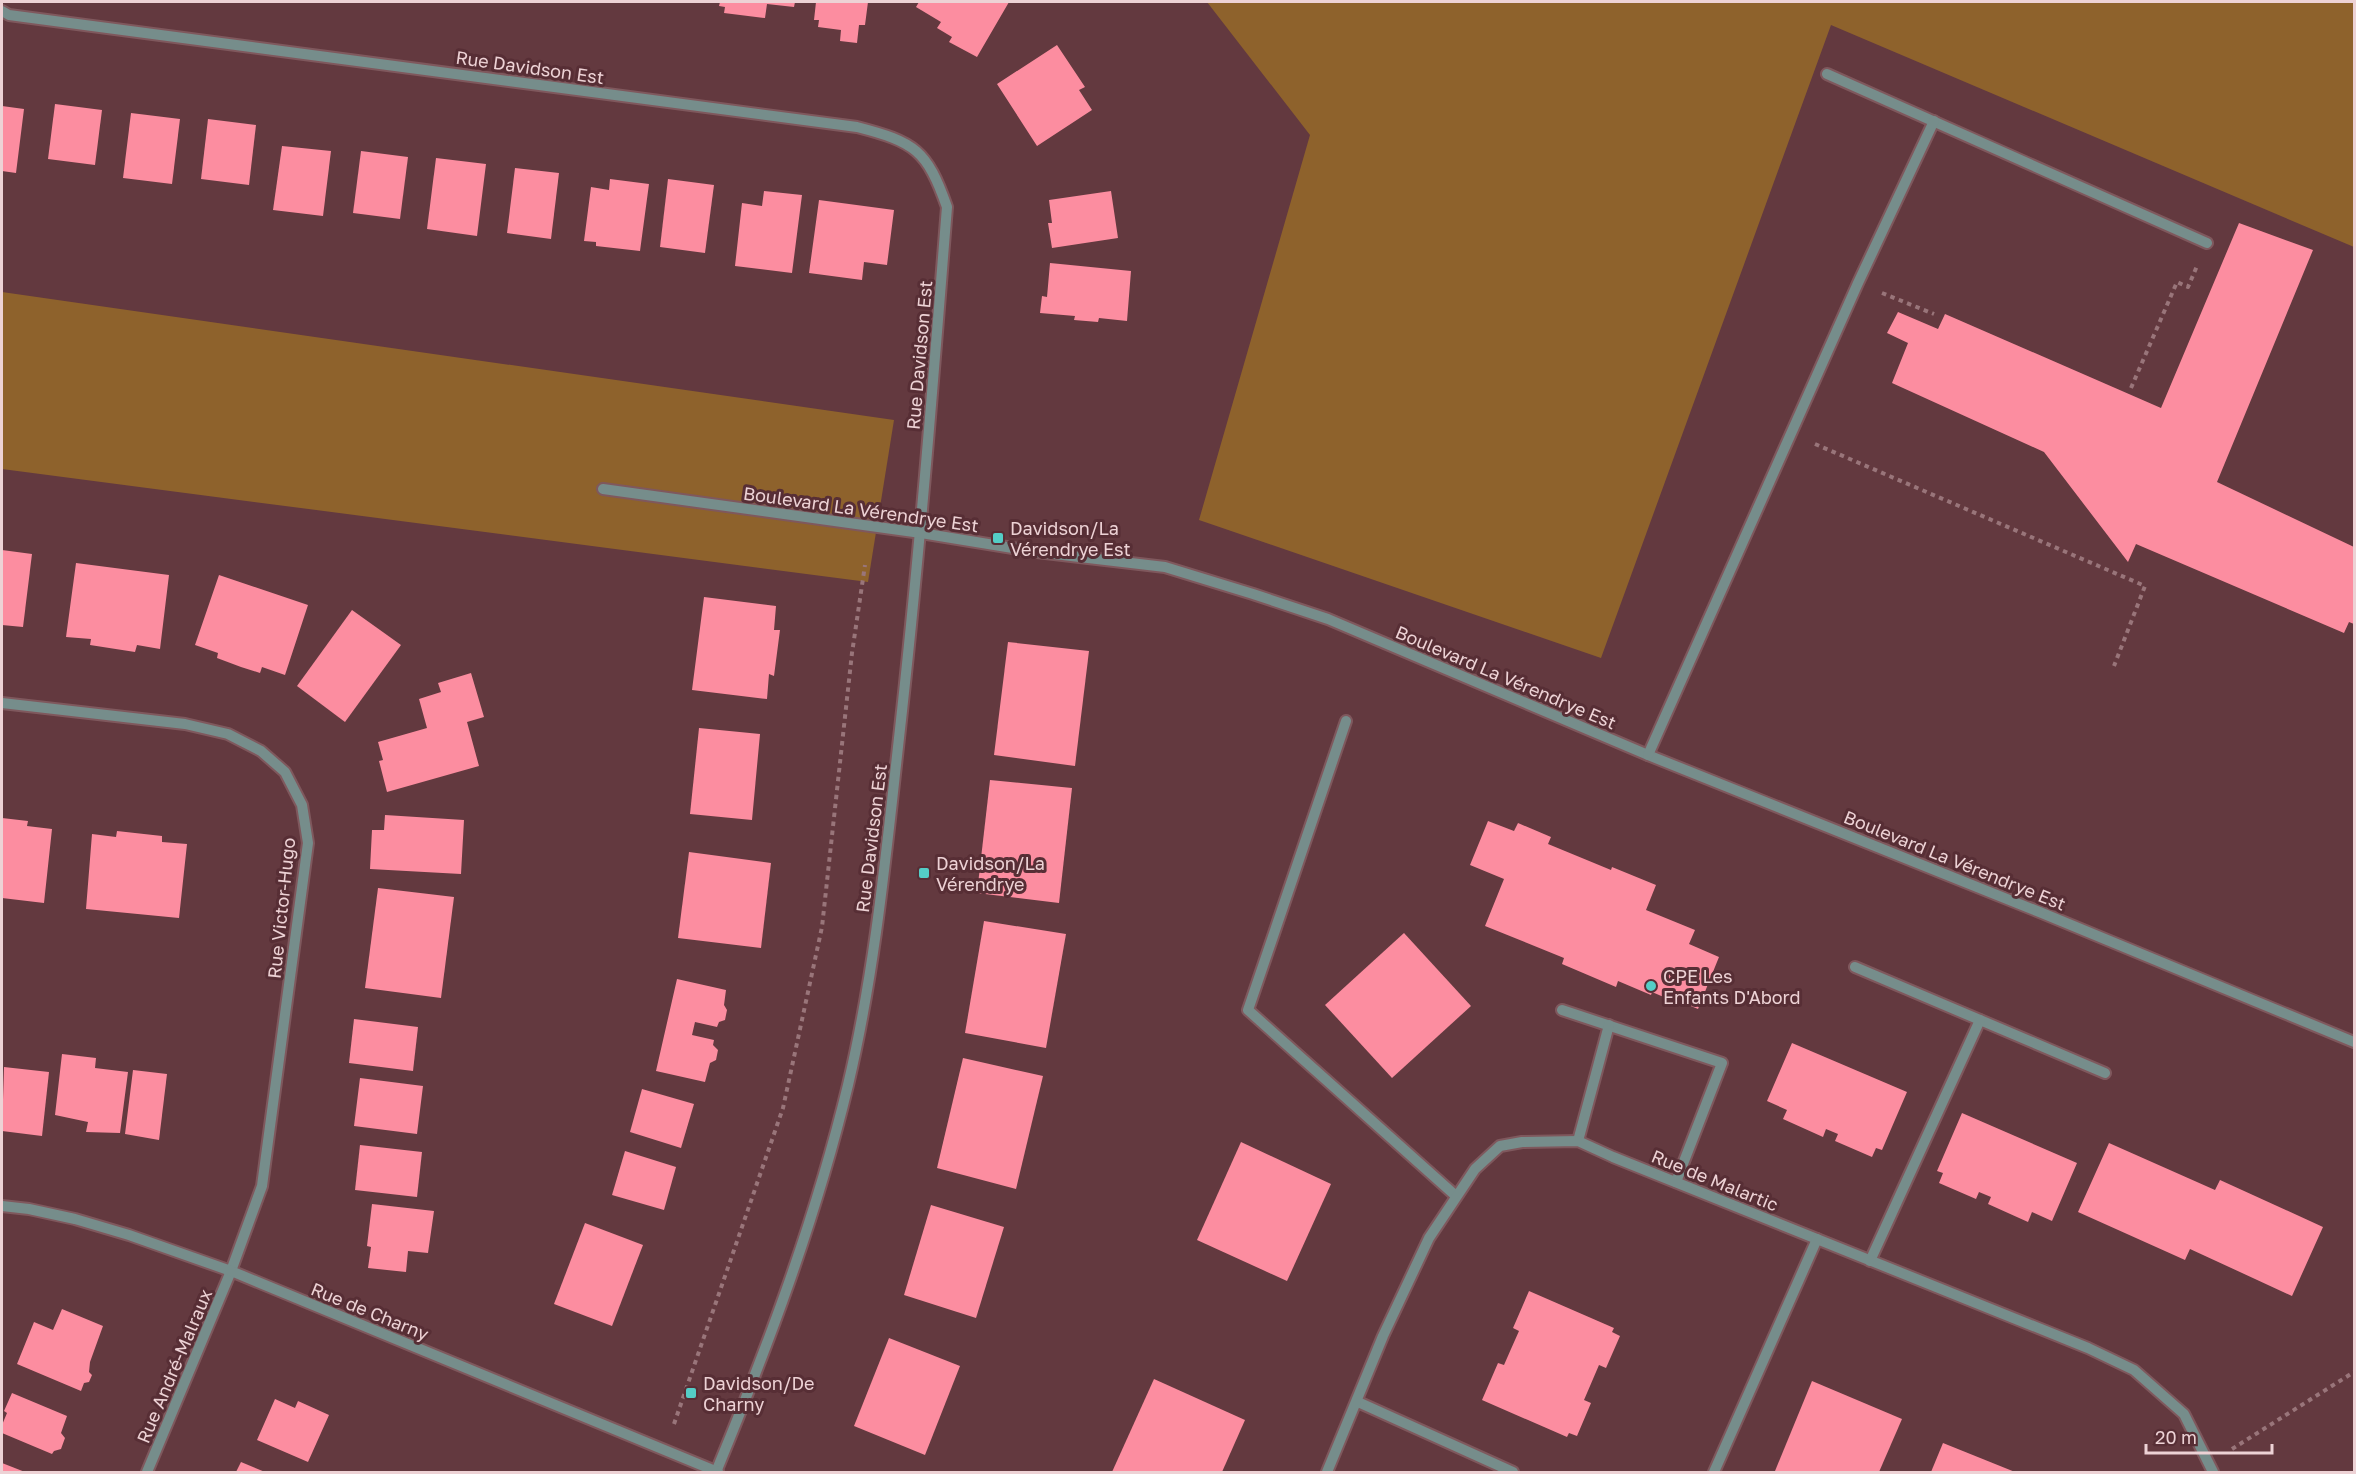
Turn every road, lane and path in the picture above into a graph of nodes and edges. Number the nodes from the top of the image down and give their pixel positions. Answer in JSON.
{"nodes":[{"id":1,"x":2,"y":11,"type":"edge"},
{"id":2,"x":1827,"y":74,"type":"dead end"},
{"id":3,"x":1934,"y":121,"type":"junction"},
{"id":4,"x":2207,"y":243,"type":"joint"},
{"id":5,"x":1858,"y":283,"type":"junction"},
{"id":6,"x":1934,"y":314,"type":"dead end"},
{"id":7,"x":2131,"y":388,"type":"dead end"},
{"id":8,"x":1792,"y":434,"type":"junction"},
{"id":9,"x":603,"y":489,"type":"dead end"},
{"id":10,"x":921,"y":533,"type":"junction"},
{"id":11,"x":865,"y":565,"type":"dead end"},
{"id":12,"x":2114,"y":666,"type":"dead end"},
{"id":13,"x":2,"y":703,"type":"edge"},
{"id":14,"x":1346,"y":721,"type":"dead end"},
{"id":15,"x":1648,"y":755,"type":"junction"},
{"id":16,"x":1855,"y":967,"type":"dead end"},
{"id":17,"x":1562,"y":1010,"type":"dead end"},
{"id":18,"x":1980,"y":1020,"type":"junction"},
{"id":19,"x":1609,"y":1025,"type":"junction"},
{"id":20,"x":2355,"y":1042,"type":"edge"},
{"id":21,"x":2105,"y":1073,"type":"dead end"},
{"id":22,"x":1578,"y":1141,"type":"junction"},
{"id":23,"x":1676,"y":1182,"type":"junction"},
{"id":24,"x":1456,"y":1196,"type":"junction"},
{"id":25,"x":2,"y":1206,"type":"edge"},
{"id":26,"x":1817,"y":1239,"type":"junction"},
{"id":27,"x":1870,"y":1261,"type":"junction"},
{"id":28,"x":231,"y":1271,"type":"junction"},
{"id":29,"x":2355,"y":1372,"type":"edge"},
{"id":30,"x":1358,"y":1402,"type":"junction"},
{"id":31,"x":663,"y":1450,"type":"junction"},
{"id":32,"x":2211,"y":1468,"type":"edge"},
{"id":33,"x":716,"y":1472,"type":"edge"},
{"id":34,"x":147,"y":1473,"type":"edge"},
{"id":35,"x":1328,"y":1473,"type":"edge"},
{"id":36,"x":1513,"y":1473,"type":"edge"},
{"id":37,"x":1714,"y":1473,"type":"edge"}],
"edges":[{"from":1,"to":10,"type":"street","name":"Rue Davidson Est"},
{"from":2,"to":3,"type":"street"},
{"from":3,"to":4,"type":"street"},
{"from":3,"to":5,"type":"street"},
{"from":4,"to":7,"type":"path"},
{"from":5,"to":6,"type":"path"},
{"from":5,"to":8,"type":"street"},
{"from":8,"to":12,"type":"path"},
{"from":8,"to":15,"type":"street"},
{"from":9,"to":10,"type":"street","name":"Boulevard La Vérendrye Est"},
{"from":10,"to":15,"type":"street","name":"Boulevard La Vérendrye Est"},
{"from":10,"to":33,"type":"street","name":"Rue Davidson Est"},
{"from":11,"to":31,"type":"path"},
{"from":13,"to":28,"type":"street","name":"Rue Victor-Hugo"},
{"from":14,"to":24,"type":"street"},
{"from":15,"to":20,"type":"street","name":"Boulevard La Vérendrye Est"},
{"from":16,"to":18,"type":"street"},
{"from":17,"to":19,"type":"street"},
{"from":18,"to":21,"type":"street"},
{"from":18,"to":27,"type":"street"},
{"from":19,"to":22,"type":"street"},
{"from":19,"to":23,"type":"street"},
{"from":22,"to":23,"type":"street","name":"Rue de Malartic"},
{"from":22,"to":24,"type":"street","name":"Rue de Malartic"},
{"from":23,"to":26,"type":"street","name":"Rue de Malartic"},
{"from":24,"to":30,"type":"street","name":"Rue de Malartic"},
{"from":25,"to":28,"type":"street","name":"Rue de Charny"},
{"from":26,"to":27,"type":"street","name":"Rue de Malartic"},
{"from":26,"to":37,"type":"street"},
{"from":27,"to":32,"type":"street","name":"Rue de Malartic"},
{"from":28,"to":31,"type":"street","name":"Rue de Charny"},
{"from":28,"to":34,"type":"street","name":"Rue André-Malraux"},
{"from":29,"to":32,"type":"path"},
{"from":30,"to":35,"type":"street","name":"Rue de Malartic"},
{"from":30,"to":36,"type":"street"},
{"from":31,"to":33,"type":"street","name":"Rue de Charny"}]}
